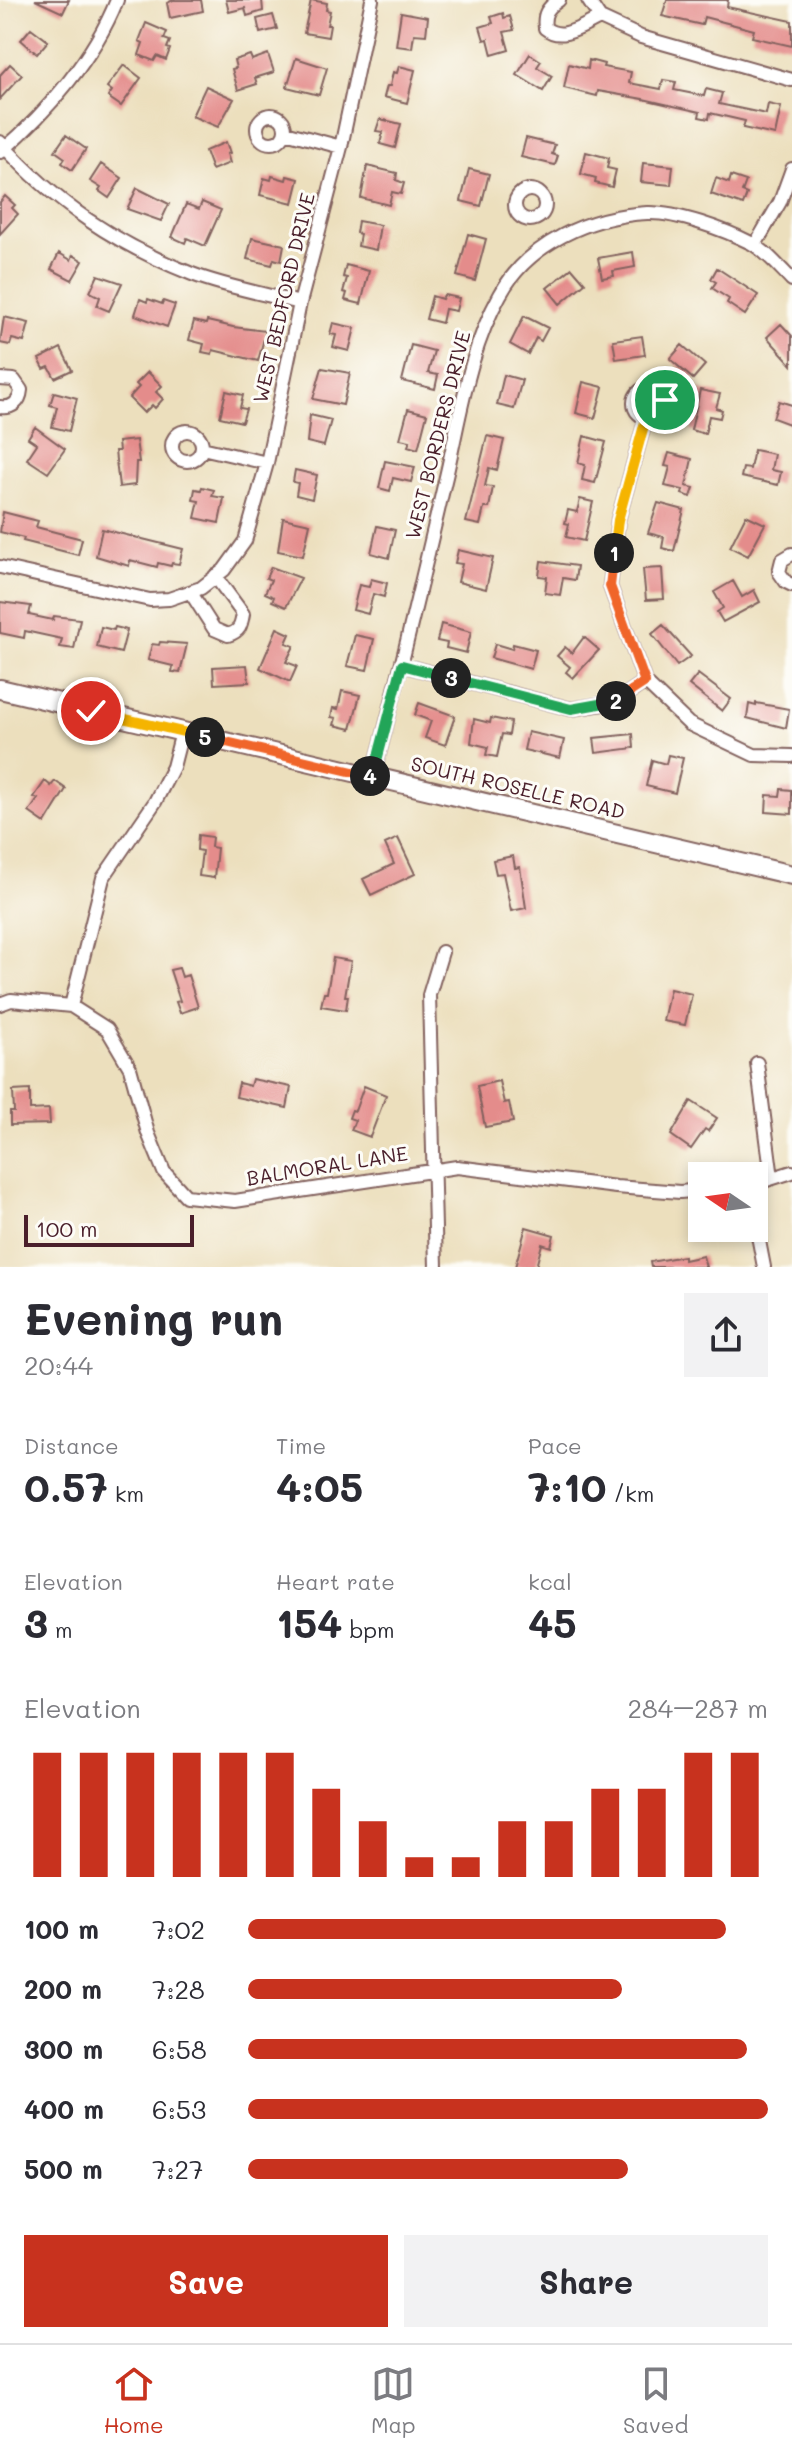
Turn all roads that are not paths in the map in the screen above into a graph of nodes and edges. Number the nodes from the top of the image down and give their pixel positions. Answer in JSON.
{"nodes":[{"id":1,"x":117,"y":0,"type":"edge"},
{"id":2,"x":372,"y":0,"type":"edge"},
{"id":3,"x":559,"y":0,"type":"edge"},
{"id":4,"x":588,"y":0,"type":"edge"},
{"id":5,"x":600,"y":18,"type":"junction"},
{"id":6,"x":792,"y":80,"type":"edge"},
{"id":7,"x":285,"y":132,"type":"dead end"},
{"id":8,"x":2,"y":147,"type":"edge"},
{"id":9,"x":341,"y":147,"type":"junction"},
{"id":10,"x":792,"y":169,"type":"edge"},
{"id":11,"x":538,"y":218,"type":"dead end"},
{"id":12,"x":554,"y":241,"type":"junction"},
{"id":13,"x":755,"y":245,"type":"junction"},
{"id":14,"x":792,"y":280,"type":"edge"},
{"id":15,"x":300,"y":303,"type":"junction"},
{"id":16,"x":0,"y":379,"type":"edge"},
{"id":17,"x":0,"y":407,"type":"edge"},
{"id":18,"x":646,"y":418,"type":"dead end"},
{"id":19,"x":202,"y":448,"type":"dead end"},
{"id":20,"x":267,"y":463,"type":"junction"},
{"id":21,"x":792,"y":554,"type":"edge"},
{"id":22,"x":0,"y":567,"type":"edge"},
{"id":23,"x":215,"y":576,"type":"junction"},
{"id":24,"x":792,"y":585,"type":"edge"},
{"id":25,"x":196,"y":590,"type":"junction"},
{"id":26,"x":402,"y":665,"type":"junction"},
{"id":27,"x":645,"y":682,"type":"junction"},
{"id":28,"x":0,"y":689,"type":"edge"},
{"id":29,"x":182,"y":732,"type":"junction"},
{"id":30,"x":792,"y":756,"type":"edge"},
{"id":31,"x":373,"y":776,"type":"junction"},
{"id":32,"x":792,"y":875,"type":"edge"},
{"id":33,"x":442,"y":952,"type":"dead end"},
{"id":34,"x":0,"y":1004,"type":"edge"},
{"id":35,"x":71,"y":1006,"type":"junction"},
{"id":36,"x":757,"y":1063,"type":"dead end"},
{"id":37,"x":432,"y":1171,"type":"junction"},
{"id":38,"x":792,"y":1172,"type":"edge"},
{"id":39,"x":772,"y":1178,"type":"junction"},
{"id":40,"x":768,"y":1179,"type":"edge"},
{"id":41,"x":688,"y":1191,"type":"edge"},
{"id":42,"x":759,"y":1242,"type":"edge"},
{"id":43,"x":436,"y":1267,"type":"edge"},
{"id":44,"x":764,"y":1267,"type":"edge"}],
"edges":[{"from":1,"to":8,"type":"street"},
{"from":2,"to":9,"type":"street","name":"WEST BEDFORD DRIVE"},
{"from":3,"to":5,"type":"street"},
{"from":4,"to":5,"type":"street"},
{"from":5,"to":6,"type":"street"},
{"from":7,"to":9,"type":"street"},
{"from":8,"to":15,"type":"street"},
{"from":9,"to":15,"type":"street","name":"WEST BEDFORD DRIVE"},
{"from":10,"to":13,"type":"street"},
{"from":11,"to":12,"type":"street"},
{"from":12,"to":13,"type":"street","name":"WEST BORDERS DRIVE"},
{"from":12,"to":26,"type":"street","name":"WEST BORDERS DRIVE"},
{"from":13,"to":14,"type":"street","name":"WEST BORDERS DRIVE"},
{"from":15,"to":20,"type":"street","name":"WEST BEDFORD DRIVE"},
{"from":16,"to":17,"type":"street"},
{"from":18,"to":27,"type":"street"},
{"from":19,"to":20,"type":"street"},
{"from":20,"to":23,"type":"street","name":"WEST BEDFORD DRIVE"},
{"from":21,"to":24,"type":"street"},
{"from":22,"to":25,"type":"street"},
{"from":23,"to":25,"type":"street","name":"WEST BEDFORD DRIVE"},
{"from":23,"to":25,"type":"street"},
{"from":26,"to":27,"type":"street"},
{"from":26,"to":31,"type":"street","name":"WEST BORDERS DRIVE"},
{"from":27,"to":30,"type":"street"},
{"from":28,"to":29,"type":"main road","name":"SOUTH ROSELLE ROAD"},
{"from":29,"to":31,"type":"main road","name":"SOUTH ROSELLE ROAD"},
{"from":29,"to":35,"type":"street"},
{"from":31,"to":32,"type":"main road","name":"SOUTH ROSELLE ROAD"},
{"from":33,"to":37,"type":"street"},
{"from":34,"to":35,"type":"street"},
{"from":35,"to":37,"type":"street","name":"BALMORAL LANE"},
{"from":36,"to":39,"type":"street"},
{"from":37,"to":41,"type":"street","name":"BALMORAL LANE"},
{"from":37,"to":43,"type":"street"},
{"from":38,"to":39,"type":"street"},
{"from":39,"to":40,"type":"street"},
{"from":42,"to":44,"type":"street"}]}
